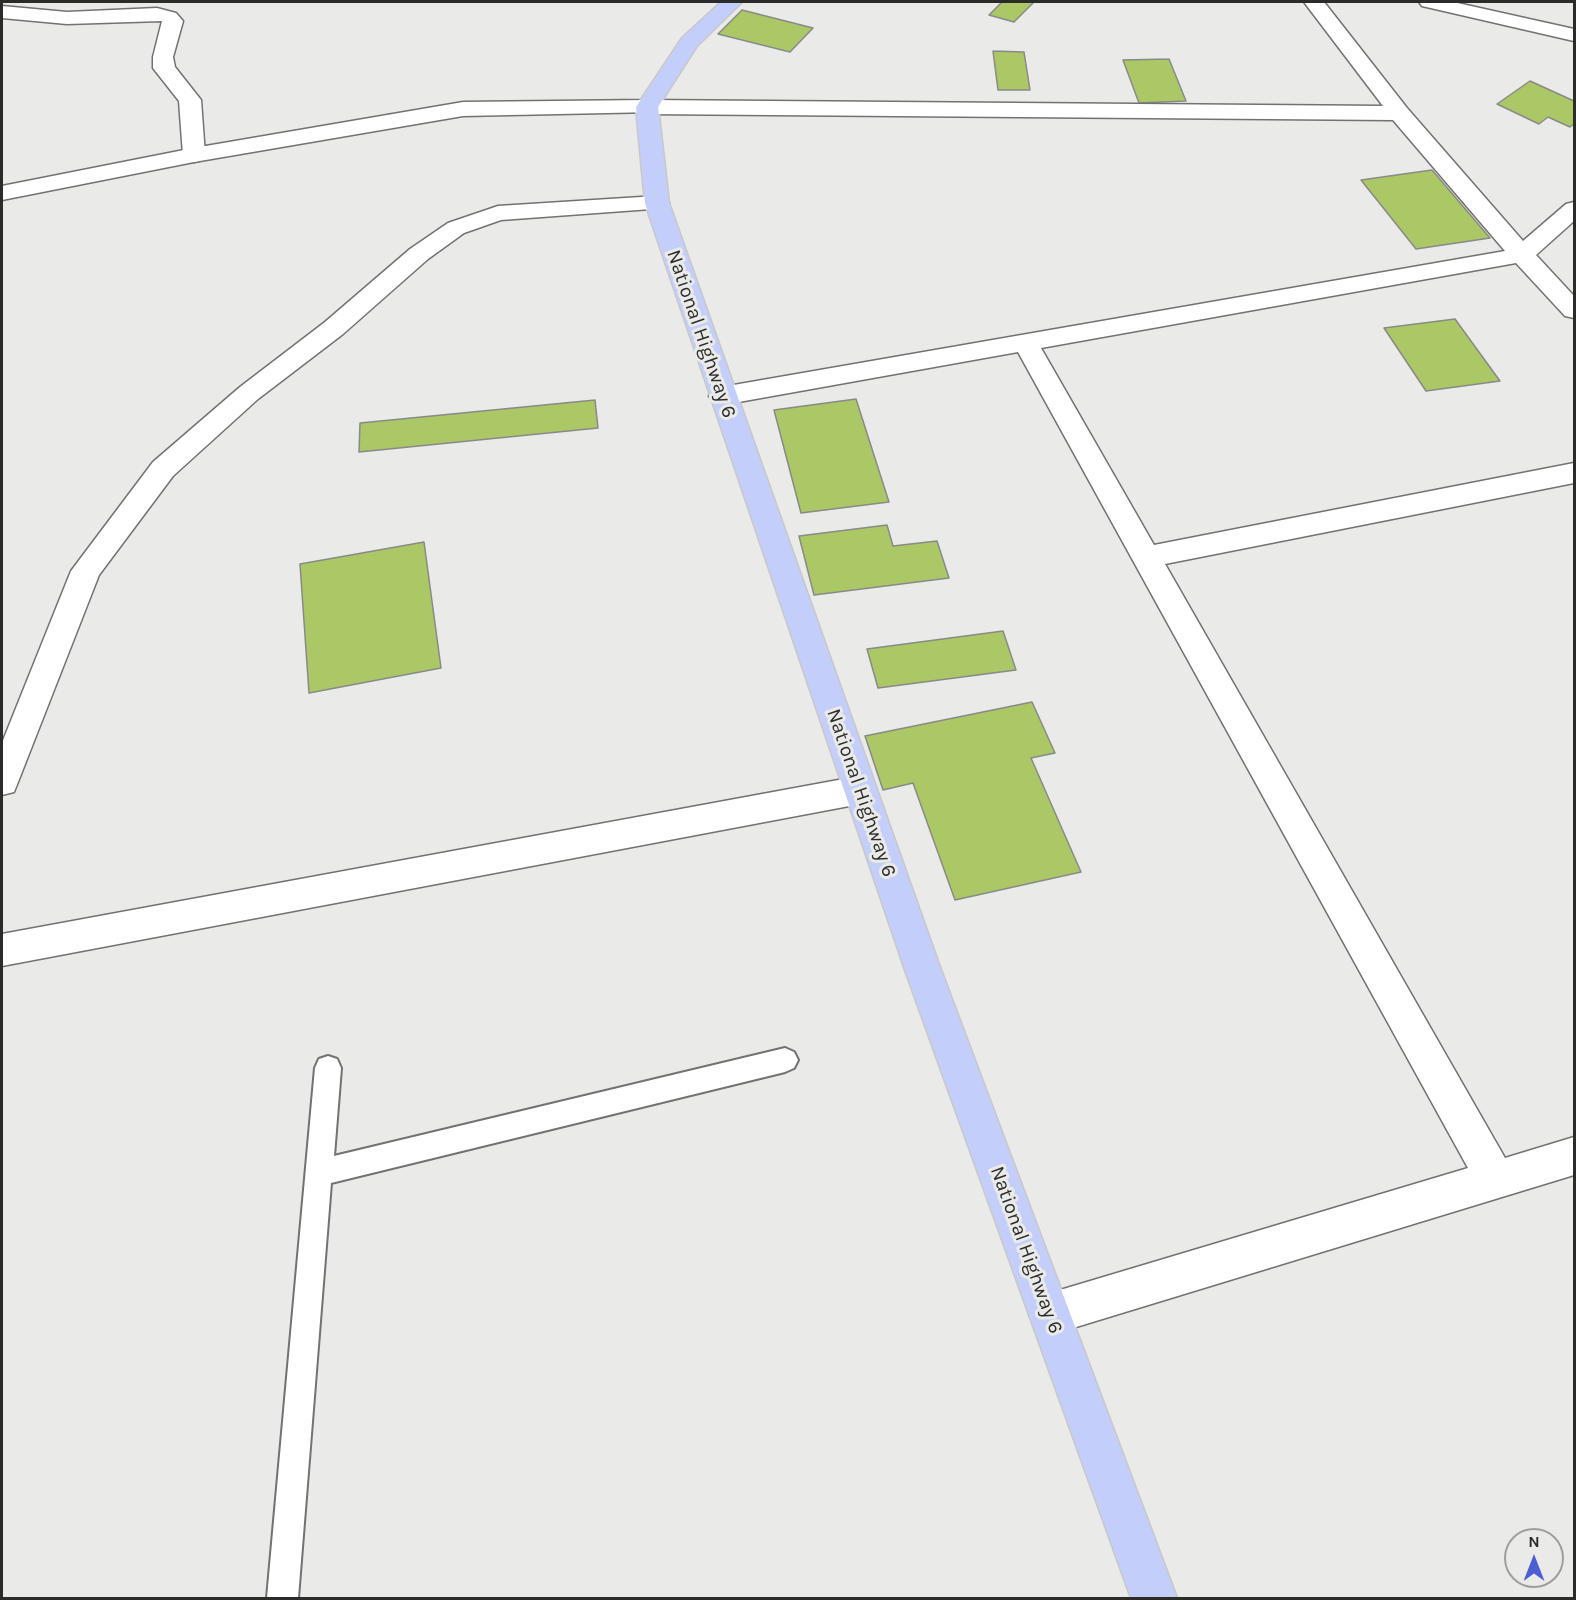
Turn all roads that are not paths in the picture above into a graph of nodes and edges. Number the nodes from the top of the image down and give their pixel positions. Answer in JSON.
{"nodes":[{"id":1,"x":732,"y":2,"type":"edge"},
{"id":2,"x":1314,"y":2,"type":"edge"},
{"id":3,"x":1429,"y":2,"type":"edge"},
{"id":4,"x":2,"y":12,"type":"edge"},
{"id":5,"x":1575,"y":35,"type":"edge"},
{"id":6,"x":647,"y":107,"type":"junction"},
{"id":7,"x":1399,"y":113,"type":"junction"},
{"id":8,"x":194,"y":155,"type":"junction"},
{"id":9,"x":2,"y":193,"type":"edge"},
{"id":10,"x":657,"y":203,"type":"junction"},
{"id":11,"x":1575,"y":209,"type":"edge"},
{"id":12,"x":1522,"y":255,"type":"junction"},
{"id":13,"x":1575,"y":310,"type":"edge"},
{"id":14,"x":1025,"y":342,"type":"junction"},
{"id":15,"x":722,"y":396,"type":"junction"},
{"id":16,"x":1575,"y":473,"type":"edge"},
{"id":17,"x":1146,"y":557,"type":"junction"},
{"id":18,"x":2,"y":782,"type":"edge"},
{"id":19,"x":860,"y":790,"type":"junction"},
{"id":20,"x":2,"y":950,"type":"edge"},
{"id":21,"x":785,"y":1060,"type":"dead end"},
{"id":22,"x":328,"y":1068,"type":"dead end"},
{"id":23,"x":1575,"y":1156,"type":"edge"},
{"id":24,"x":319,"y":1173,"type":"junction"},
{"id":25,"x":1496,"y":1180,"type":"junction"},
{"id":26,"x":1050,"y":1314,"type":"junction"},
{"id":27,"x":282,"y":1599,"type":"edge"},
{"id":28,"x":1154,"y":1599,"type":"edge"}],
"edges":[{"from":1,"to":6,"type":"main road"},
{"from":2,"to":7,"type":"street"},
{"from":3,"to":5,"type":"street"},
{"from":4,"to":8,"type":"street"},
{"from":6,"to":7,"type":"street"},
{"from":6,"to":8,"type":"street"},
{"from":6,"to":10,"type":"main road","name":"National Highway 6"},
{"from":7,"to":12,"type":"street"},
{"from":8,"to":9,"type":"street"},
{"from":10,"to":15,"type":"main road","name":"National Highway 6"},
{"from":10,"to":18,"type":"street"},
{"from":11,"to":12,"type":"street"},
{"from":12,"to":13,"type":"street"},
{"from":12,"to":14,"type":"street"},
{"from":14,"to":15,"type":"street"},
{"from":14,"to":17,"type":"street"},
{"from":15,"to":19,"type":"main road","name":"National Highway 6"},
{"from":16,"to":17,"type":"street"},
{"from":17,"to":25,"type":"street"},
{"from":19,"to":20,"type":"street"},
{"from":19,"to":26,"type":"main road","name":"National Highway 6"},
{"from":21,"to":24,"type":"lane"},
{"from":22,"to":24,"type":"lane"},
{"from":23,"to":25,"type":"street"},
{"from":24,"to":27,"type":"lane"},
{"from":25,"to":26,"type":"street"},
{"from":26,"to":28,"type":"main road","name":"National Highway 6"}]}
